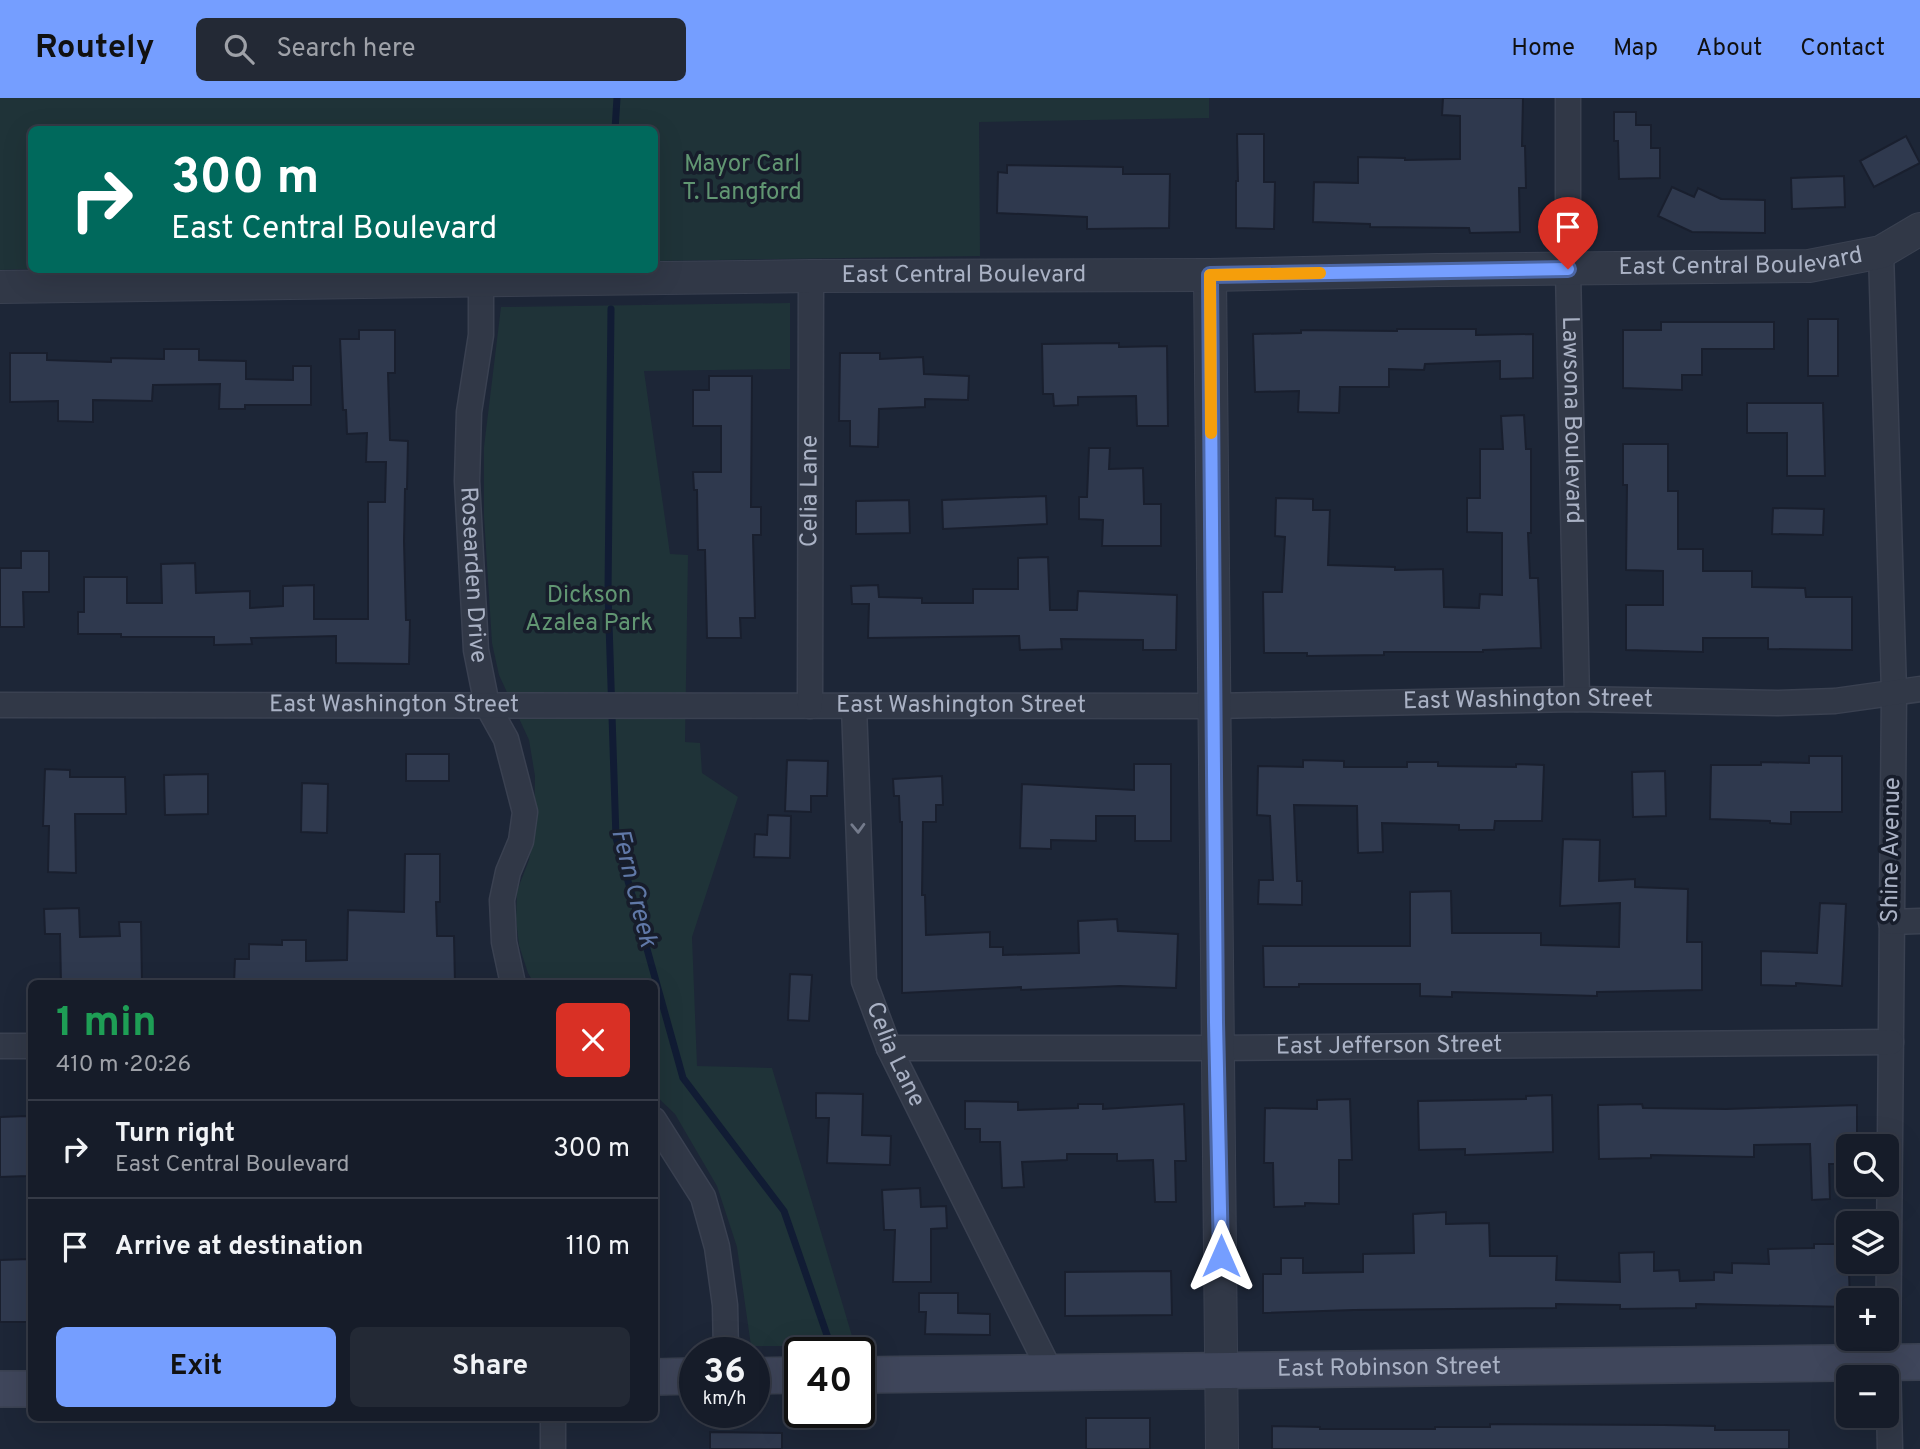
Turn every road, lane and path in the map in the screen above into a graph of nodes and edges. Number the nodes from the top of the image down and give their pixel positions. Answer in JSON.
{"nodes":[{"id":1,"x":1568,"y":98,"type":"edge"},
{"id":2,"x":1920,"y":229,"type":"edge"},
{"id":3,"x":1881,"y":252,"type":"junction"},
{"id":4,"x":1568,"y":269,"type":"junction"},
{"id":5,"x":1210,"y":275,"type":"junction"},
{"id":6,"x":811,"y":276,"type":"junction"},
{"id":7,"x":481,"y":279,"type":"junction"},
{"id":8,"x":0,"y":287,"type":"edge"},
{"id":9,"x":1920,"y":689,"type":"edge"},
{"id":10,"x":1894,"y":692,"type":"junction"},
{"id":11,"x":1577,"y":699,"type":"junction"},
{"id":12,"x":0,"y":705,"type":"edge"},
{"id":13,"x":487,"y":705,"type":"junction"},
{"id":14,"x":810,"y":706,"type":"junction"},
{"id":15,"x":854,"y":706,"type":"junction"},
{"id":16,"x":1213,"y":706,"type":"junction"},
{"id":17,"x":1920,"y":921,"type":"edge"},
{"id":18,"x":1891,"y":922,"type":"junction"},
{"id":19,"x":512,"y":980,"type":"edge"},
{"id":20,"x":1891,"y":1042,"type":"junction"},
{"id":21,"x":0,"y":1046,"type":"edge"},
{"id":22,"x":28,"y":1046,"type":"edge"},
{"id":23,"x":889,"y":1048,"type":"junction"},
{"id":24,"x":1216,"y":1048,"type":"junction"},
{"id":25,"x":658,"y":1127,"type":"edge"},
{"id":26,"x":726,"y":1337,"type":"edge"},
{"id":27,"x":1904,"y":1362,"type":"edge"},
{"id":28,"x":1222,"y":1370,"type":"junction"},
{"id":29,"x":1051,"y":1373,"type":"junction"},
{"id":30,"x":875,"y":1375,"type":"edge"},
{"id":31,"x":679,"y":1376,"type":"edge"},
{"id":32,"x":658,"y":1377,"type":"edge"},
{"id":33,"x":0,"y":1389,"type":"edge"},
{"id":34,"x":28,"y":1389,"type":"edge"},
{"id":35,"x":552,"y":1421,"type":"edge"},
{"id":36,"x":553,"y":1449,"type":"edge"},
{"id":37,"x":1222,"y":1449,"type":"edge"},
{"id":38,"x":1889,"y":1449,"type":"edge"}],
"edges":[{"from":1,"to":4,"type":"street","name":"Lawsona Boulevard"},
{"from":2,"to":3,"type":"street","name":"East Central Boulevard"},
{"from":3,"to":4,"type":"street","name":"East Central Boulevard"},
{"from":3,"to":10,"type":"street","name":"Shine Avenue"},
{"from":4,"to":5,"type":"street","name":"East Central Boulevard"},
{"from":4,"to":11,"type":"street","name":"Lawsona Boulevard"},
{"from":5,"to":6,"type":"street","name":"East Central Boulevard"},
{"from":5,"to":16,"type":"street"},
{"from":6,"to":7,"type":"street","name":"East Central Boulevard"},
{"from":6,"to":14,"type":"street","name":"Celia Lane"},
{"from":7,"to":8,"type":"street","name":"East Central Boulevard"},
{"from":7,"to":13,"type":"street","name":"Rosearden Drive"},
{"from":9,"to":10,"type":"street","name":"East Washington Street"},
{"from":10,"to":11,"type":"street","name":"East Washington Street"},
{"from":10,"to":18,"type":"street","name":"Shine Avenue"},
{"from":11,"to":16,"type":"street","name":"East Washington Street"},
{"from":12,"to":13,"type":"street","name":"East Washington Street"},
{"from":13,"to":14,"type":"street","name":"East Washington Street"},
{"from":13,"to":19,"type":"street","name":"Rosearden Drive"},
{"from":14,"to":15,"type":"street","name":"East Washington Street"},
{"from":15,"to":16,"type":"street","name":"East Washington Street"},
{"from":15,"to":23,"type":"street","name":"Celia Lane","one_way":true},
{"from":16,"to":24,"type":"street"},
{"from":17,"to":18,"type":"street"},
{"from":18,"to":20,"type":"street","name":"Shine Avenue"},
{"from":20,"to":24,"type":"street","name":"East Jefferson Street"},
{"from":20,"to":27,"type":"street","name":"Shine Avenue"},
{"from":21,"to":22,"type":"street"},
{"from":23,"to":24,"type":"street","name":"East Jefferson Street"},
{"from":23,"to":29,"type":"street","name":"Celia Lane"},
{"from":24,"to":28,"type":"street"},
{"from":25,"to":26,"type":"street"},
{"from":27,"to":28,"type":"main road","name":"East Robinson Street"},
{"from":27,"to":38,"type":"street","name":"Shine Avenue"},
{"from":28,"to":29,"type":"main road","name":"East Robinson Street"},
{"from":28,"to":37,"type":"street"},
{"from":29,"to":30,"type":"main road","name":"East Robinson Street"},
{"from":31,"to":32,"type":"main road"},
{"from":33,"to":34,"type":"main road"},
{"from":35,"to":36,"type":"street"}]}
